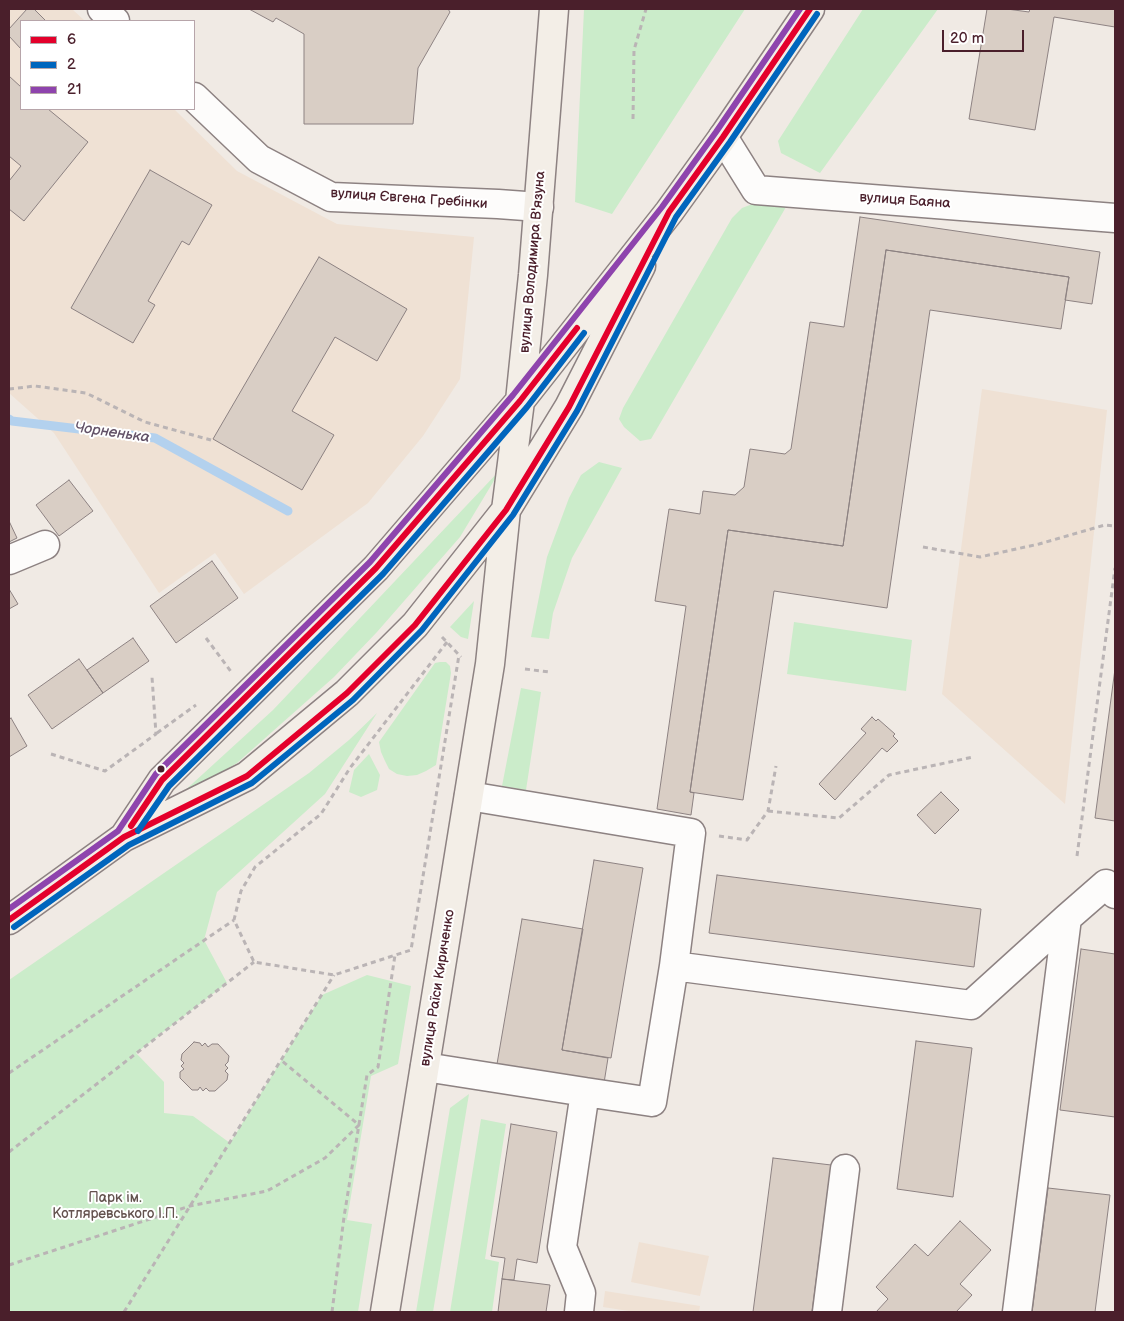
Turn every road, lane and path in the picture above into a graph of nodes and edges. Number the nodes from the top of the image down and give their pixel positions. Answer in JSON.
{"nodes":[{"id":1,"x":102,"y":9,"type":"edge"},
{"id":2,"x":554,"y":9,"type":"edge"},
{"id":3,"x":646,"y":9,"type":"edge"},
{"id":4,"x":810,"y":9,"type":"edge"},
{"id":5,"x":114,"y":20,"type":"edge"},
{"id":6,"x":195,"y":98,"type":"edge"},
{"id":7,"x":633,"y":119,"type":"dead end"},
{"id":8,"x":723,"y":137,"type":"junction"},
{"id":9,"x":539,"y":207,"type":"junction"},
{"id":10,"x":669,"y":212,"type":"junction"},
{"id":11,"x":1115,"y":218,"type":"edge"},
{"id":12,"x":9,"y":389,"type":"edge"},
{"id":13,"x":520,"y":401,"type":"junction"},
{"id":14,"x":211,"y":440,"type":"dead end"},
{"id":15,"x":506,"y":510,"type":"junction"},
{"id":16,"x":1115,"y":526,"type":"edge"},
{"id":17,"x":45,"y":545,"type":"dead end"},
{"id":18,"x":923,"y":548,"type":"dead end"},
{"id":19,"x":9,"y":560,"type":"edge"},
{"id":20,"x":1115,"y":568,"type":"edge"},
{"id":21,"x":442,"y":637,"type":"dead end"},
{"id":22,"x":206,"y":638,"type":"dead end"},
{"id":23,"x":447,"y":642,"type":"junction"},
{"id":24,"x":460,"y":655,"type":"junction"},
{"id":25,"x":478,"y":663,"type":"junction"},
{"id":26,"x":525,"y":669,"type":"dead end"},
{"id":27,"x":549,"y":672,"type":"dead end"},
{"id":28,"x":234,"y":676,"type":"dead end"},
{"id":29,"x":152,"y":678,"type":"dead end"},
{"id":30,"x":203,"y":699,"type":"dead end"},
{"id":31,"x":156,"y":734,"type":"junction"},
{"id":32,"x":51,"y":754,"type":"dead end"},
{"id":33,"x":973,"y":757,"type":"dead end"},
{"id":34,"x":776,"y":766,"type":"dead end"},
{"id":35,"x":469,"y":796,"type":"junction"},
{"id":36,"x":768,"y":811,"type":"junction"},
{"id":37,"x":691,"y":833,"type":"junction"},
{"id":38,"x":124,"y":837,"type":"junction"},
{"id":39,"x":1076,"y":856,"type":"dead end"},
{"id":40,"x":1115,"y":894,"type":"edge"},
{"id":41,"x":1067,"y":918,"type":"junction"},
{"id":42,"x":9,"y":920,"type":"edge"},
{"id":43,"x":234,"y":920,"type":"junction"},
{"id":44,"x":395,"y":956,"type":"junction"},
{"id":45,"x":254,"y":962,"type":"junction"},
{"id":46,"x":674,"y":966,"type":"junction"},
{"id":47,"x":334,"y":975,"type":"junction"},
{"id":48,"x":281,"y":1060,"type":"junction"},
{"id":49,"x":425,"y":1067,"type":"junction"},
{"id":50,"x":9,"y":1073,"type":"edge"},
{"id":51,"x":585,"y":1092,"type":"junction"},
{"id":52,"x":359,"y":1126,"type":"junction"},
{"id":53,"x":9,"y":1152,"type":"edge"},
{"id":54,"x":845,"y":1169,"type":"dead end"},
{"id":55,"x":190,"y":1206,"type":"junction"},
{"id":56,"x":9,"y":1265,"type":"edge"},
{"id":57,"x":124,"y":1312,"type":"edge"},
{"id":58,"x":332,"y":1312,"type":"edge"},
{"id":59,"x":385,"y":1312,"type":"edge"},
{"id":60,"x":579,"y":1312,"type":"edge"},
{"id":61,"x":827,"y":1312,"type":"edge"},
{"id":62,"x":1017,"y":1312,"type":"edge"}],
"edges":[{"from":1,"to":5,"type":"street"},
{"from":2,"to":9,"type":"main road","name":"вулиця Володимира В'язуна"},
{"from":3,"to":7,"type":"path"},
{"from":4,"to":8,"type":"main road"},
{"from":6,"to":9,"type":"street","name":"вулиця Євгена Гребінки"},
{"from":8,"to":10,"type":"main road"},
{"from":8,"to":11,"type":"street","name":"вулиця Баяна"},
{"from":9,"to":13,"type":"main road","name":"вулиця Володимира В'язуна"},
{"from":10,"to":13,"type":"main road"},
{"from":10,"to":15,"type":"main road"},
{"from":12,"to":14,"type":"path"},
{"from":13,"to":15,"type":"main road","name":"вулиця Володимира В'язуна"},
{"from":13,"to":38,"type":"main road"},
{"from":15,"to":25,"type":"main road","name":"вулиця Володимира В'язуна"},
{"from":15,"to":38,"type":"main road"},
{"from":16,"to":18,"type":"path"},
{"from":17,"to":19,"type":"street"},
{"from":20,"to":39,"type":"path"},
{"from":21,"to":23,"type":"path"},
{"from":22,"to":28,"type":"path"},
{"from":23,"to":24,"type":"path"},
{"from":23,"to":43,"type":"path"},
{"from":24,"to":25,"type":"path"},
{"from":24,"to":44,"type":"path"},
{"from":25,"to":35,"type":"main road","name":"вулиця Раїси Кириченко"},
{"from":26,"to":27,"type":"path"},
{"from":29,"to":31,"type":"path"},
{"from":30,"to":31,"type":"path"},
{"from":31,"to":32,"type":"path"},
{"from":33,"to":36,"type":"path"},
{"from":34,"to":36,"type":"path"},
{"from":35,"to":37,"type":"street"},
{"from":35,"to":49,"type":"main road","name":"вулиця Раїси Кириченко"},
{"from":36,"to":37,"type":"path"},
{"from":37,"to":46,"type":"street"},
{"from":38,"to":42,"type":"main road"},
{"from":40,"to":41,"type":"street"},
{"from":41,"to":46,"type":"street"},
{"from":41,"to":62,"type":"street"},
{"from":43,"to":45,"type":"path"},
{"from":43,"to":50,"type":"path"},
{"from":44,"to":47,"type":"path"},
{"from":44,"to":52,"type":"path"},
{"from":45,"to":47,"type":"path"},
{"from":45,"to":53,"type":"path"},
{"from":46,"to":51,"type":"street"},
{"from":47,"to":48,"type":"path"},
{"from":48,"to":52,"type":"path"},
{"from":48,"to":55,"type":"path"},
{"from":49,"to":51,"type":"street"},
{"from":49,"to":59,"type":"main road","name":"вулиця Раїси Кириченко"},
{"from":51,"to":60,"type":"street"},
{"from":52,"to":55,"type":"path"},
{"from":52,"to":58,"type":"path"},
{"from":54,"to":61,"type":"street"},
{"from":55,"to":56,"type":"path"},
{"from":55,"to":57,"type":"path"}]}
